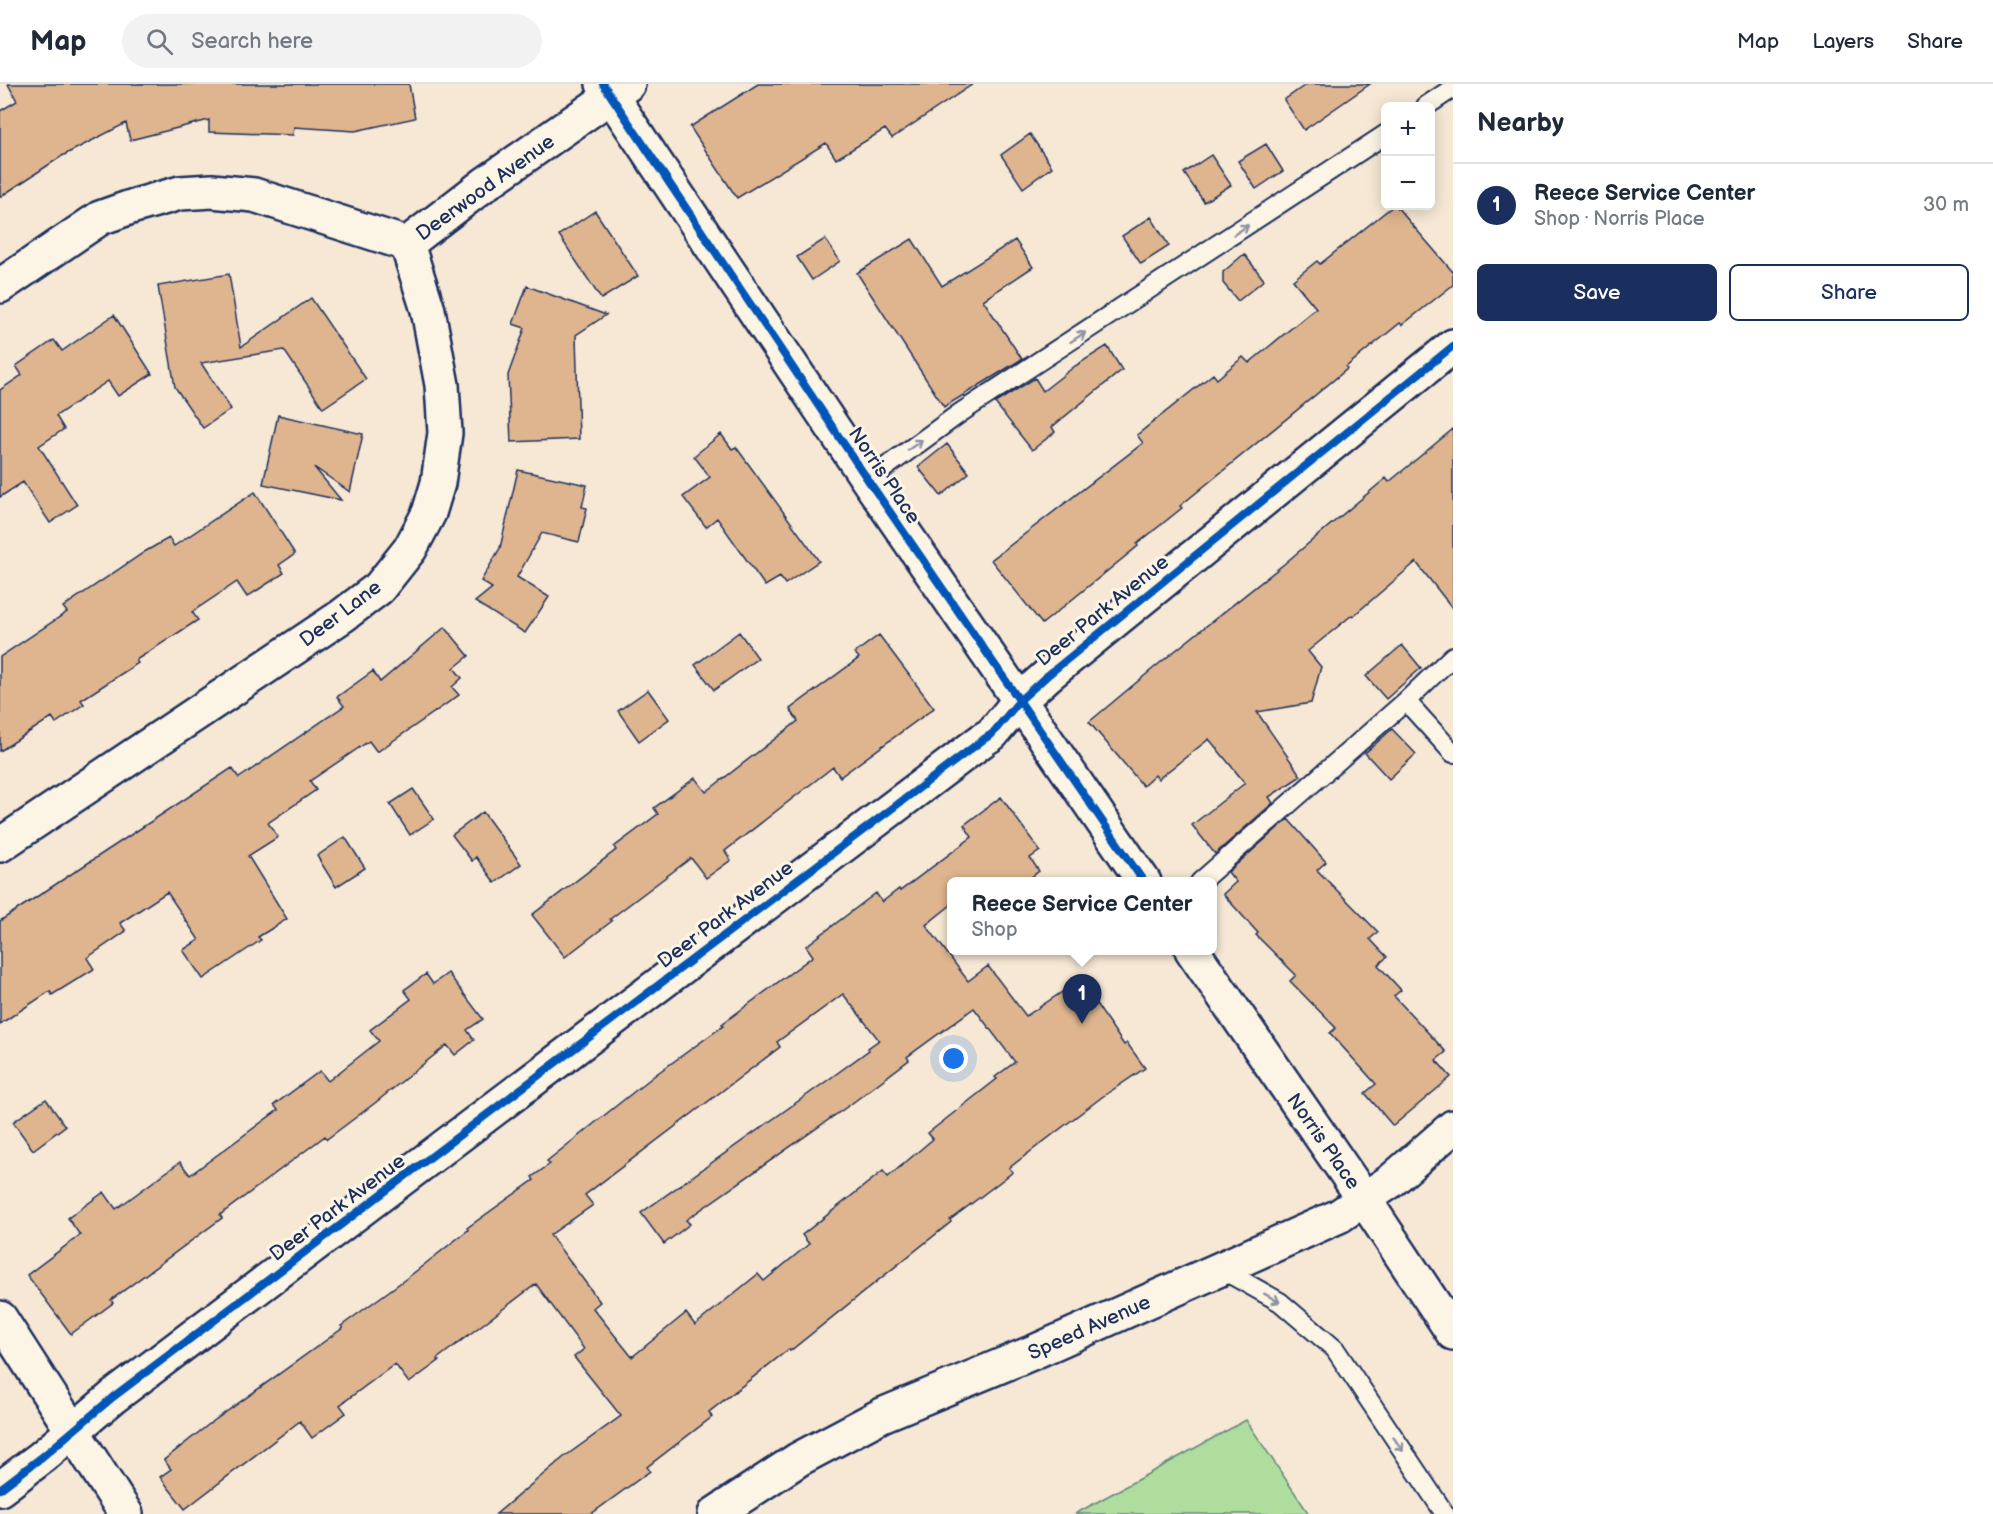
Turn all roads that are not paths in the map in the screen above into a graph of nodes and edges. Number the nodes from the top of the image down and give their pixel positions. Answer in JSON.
{"nodes":[{"id":1,"x":614,"y":88,"type":"edge"},
{"id":2,"x":1453,"y":88,"type":"edge"},
{"id":3,"x":1432,"y":102,"type":"edge"},
{"id":4,"x":1381,"y":137,"type":"edge"},
{"id":5,"x":407,"y":244,"type":"junction"},
{"id":6,"x":0,"y":286,"type":"edge"},
{"id":7,"x":1453,"y":346,"type":"edge"},
{"id":8,"x":868,"y":480,"type":"junction"},
{"id":9,"x":1453,"y":656,"type":"edge"},
{"id":10,"x":1020,"y":700,"type":"junction"},
{"id":11,"x":1406,"y":701,"type":"junction"},
{"id":12,"x":1453,"y":753,"type":"edge"},
{"id":13,"x":0,"y":845,"type":"edge"},
{"id":14,"x":1141,"y":877,"type":"edge"},
{"id":15,"x":1206,"y":877,"type":"edge"},
{"id":16,"x":1195,"y":955,"type":"edge"},
{"id":17,"x":1453,"y":1127,"type":"edge"},
{"id":18,"x":1364,"y":1199,"type":"junction"},
{"id":19,"x":1221,"y":1269,"type":"junction"},
{"id":20,"x":0,"y":1318,"type":"edge"},
{"id":21,"x":1453,"y":1334,"type":"edge"},
{"id":22,"x":73,"y":1430,"type":"junction"},
{"id":23,"x":0,"y":1489,"type":"edge"},
{"id":24,"x":126,"y":1514,"type":"edge"},
{"id":25,"x":715,"y":1514,"type":"edge"},
{"id":26,"x":1444,"y":1514,"type":"edge"}],
"edges":[{"from":1,"to":5,"type":"street","name":"Deerwood Avenue"},
{"from":1,"to":8,"type":"street","name":"Norris Place"},
{"from":2,"to":3,"type":"lane"},
{"from":8,"to":4,"type":"lane","one_way":true},
{"from":5,"to":6,"type":"street","name":"Deerwood Avenue"},
{"from":5,"to":13,"type":"street","name":"Deer Lane"},
{"from":7,"to":10,"type":"street","name":"Deer Park Avenue"},
{"from":8,"to":10,"type":"street","name":"Norris Place"},
{"from":9,"to":11,"type":"lane"},
{"from":10,"to":14,"type":"street","name":"Norris Place"},
{"from":10,"to":22,"type":"street","name":"Deer Park Avenue"},
{"from":11,"to":12,"type":"lane"},
{"from":11,"to":15,"type":"lane"},
{"from":16,"to":18,"type":"street","name":"Norris Place"},
{"from":17,"to":18,"type":"street","name":"Speed Avenue"},
{"from":18,"to":19,"type":"street","name":"Speed Avenue"},
{"from":18,"to":21,"type":"street","name":"Norris Place"},
{"from":19,"to":25,"type":"street","name":"Speed Avenue"},
{"from":19,"to":26,"type":"lane","one_way":true},
{"from":20,"to":22,"type":"street"},
{"from":22,"to":23,"type":"street","name":"Deer Park Avenue"},
{"from":22,"to":24,"type":"street"}]}
